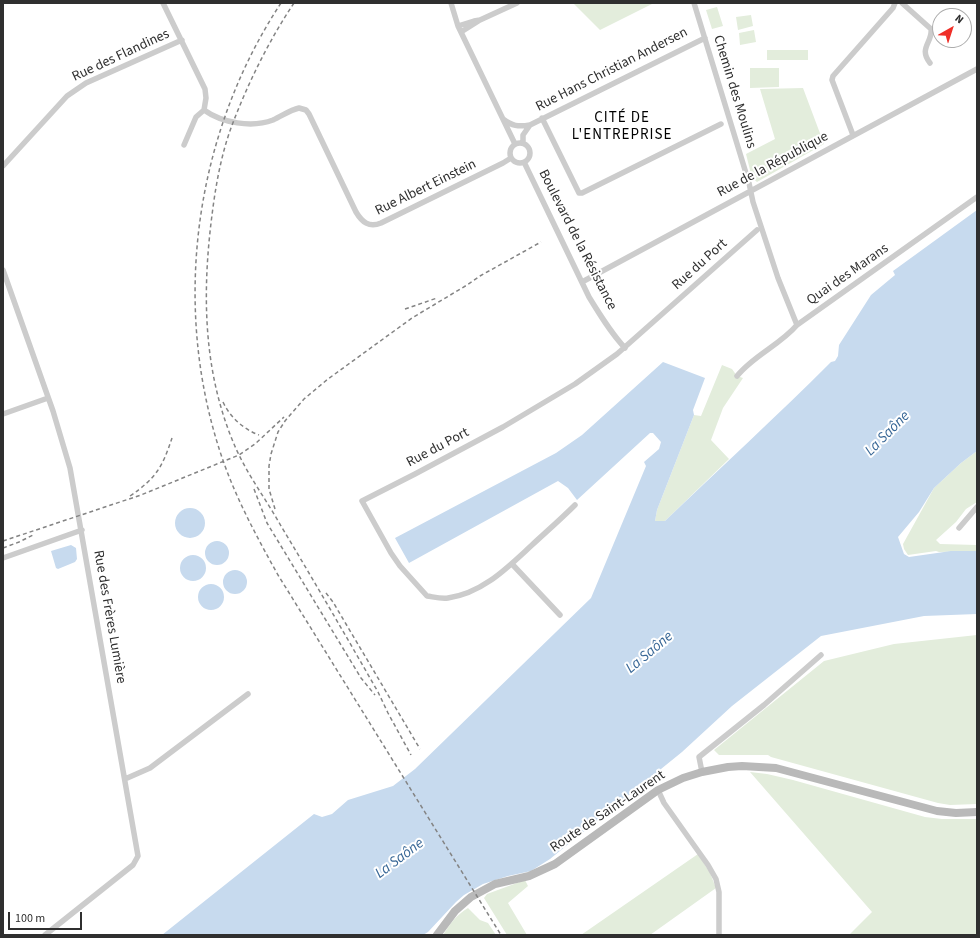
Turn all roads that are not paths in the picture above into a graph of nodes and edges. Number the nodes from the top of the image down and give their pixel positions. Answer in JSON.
{"nodes":[{"id":1,"x":164,"y":3,"type":"edge"},
{"id":2,"x":451,"y":3,"type":"edge"},
{"id":3,"x":517,"y":3,"type":"edge"},
{"id":4,"x":694,"y":3,"type":"edge"},
{"id":5,"x":895,"y":3,"type":"edge"},
{"id":6,"x":901,"y":3,"type":"edge"},
{"id":7,"x":480,"y":20,"type":"junction"},
{"id":8,"x":458,"y":26,"type":"junction"},
{"id":9,"x":461,"y":32,"type":"junction"},
{"id":10,"x":705,"y":38,"type":"junction"},
{"id":11,"x":182,"y":40,"type":"junction"},
{"id":12,"x":930,"y":63,"type":"dead end"},
{"id":13,"x":977,"y":69,"type":"edge"},
{"id":14,"x":204,"y":110,"type":"junction"},
{"id":15,"x":542,"y":118,"type":"junction"},
{"id":16,"x":503,"y":119,"type":"junction"},
{"id":17,"x":720,"y":124,"type":"dead end"},
{"id":18,"x":530,"y":125,"type":"junction"},
{"id":19,"x":853,"y":135,"type":"junction"},
{"id":20,"x":523,"y":143,"type":"junction"},
{"id":21,"x":515,"y":144,"type":"junction"},
{"id":22,"x":184,"y":145,"type":"dead end"},
{"id":23,"x":511,"y":158,"type":"junction"},
{"id":24,"x":524,"y":162,"type":"junction"},
{"id":25,"x":4,"y":164,"type":"edge"},
{"id":26,"x":752,"y":191,"type":"junction"},
{"id":27,"x":977,"y":197,"type":"edge"},
{"id":28,"x":757,"y":230,"type":"dead end"},
{"id":29,"x":3,"y":270,"type":"edge"},
{"id":30,"x":582,"y":282,"type":"junction"},
{"id":31,"x":797,"y":325,"type":"junction"},
{"id":32,"x":625,"y":348,"type":"junction"},
{"id":33,"x":736,"y":376,"type":"dead end"},
{"id":34,"x":48,"y":398,"type":"junction"},
{"id":35,"x":3,"y":414,"type":"edge"},
{"id":36,"x":575,"y":506,"type":"dead end"},
{"id":37,"x":977,"y":507,"type":"edge"},
{"id":38,"x":960,"y":528,"type":"dead end"},
{"id":39,"x":82,"y":530,"type":"junction"},
{"id":40,"x":3,"y":558,"type":"edge"},
{"id":41,"x":512,"y":564,"type":"junction"},
{"id":42,"x":560,"y":615,"type":"dead end"},
{"id":43,"x":821,"y":655,"type":"dead end"},
{"id":44,"x":248,"y":694,"type":"dead end"},
{"id":45,"x":702,"y":772,"type":"junction"},
{"id":46,"x":125,"y":779,"type":"junction"},
{"id":47,"x":658,"y":790,"type":"junction"},
{"id":48,"x":977,"y":812,"type":"edge"},
{"id":49,"x":45,"y":935,"type":"edge"},
{"id":50,"x":437,"y":935,"type":"edge"},
{"id":51,"x":719,"y":935,"type":"edge"}],
"edges":[{"from":1,"to":11,"type":"street"},
{"from":2,"to":8,"type":"street"},
{"from":3,"to":7,"type":"street"},
{"from":4,"to":10,"type":"street","name":"Chemin des Moulins"},
{"from":5,"to":6,"type":"street"},
{"from":5,"to":19,"type":"street"},
{"from":6,"to":12,"type":"street"},
{"from":7,"to":8,"type":"street"},
{"from":7,"to":9,"type":"street"},
{"from":8,"to":9,"type":"street"},
{"from":9,"to":16,"type":"street"},
{"from":10,"to":15,"type":"street","name":"Rue Hans Christian Andersen"},
{"from":10,"to":26,"type":"street","name":"Chemin des Moulins"},
{"from":11,"to":14,"type":"street"},
{"from":11,"to":25,"type":"street","name":"Rue des Flandines"},
{"from":13,"to":19,"type":"street","name":"Rue de la République"},
{"from":14,"to":22,"type":"street"},
{"from":14,"to":23,"type":"street","name":"Rue Albert Einstein"},
{"from":15,"to":17,"type":"street"},
{"from":15,"to":18,"type":"street","name":"Rue Hans Christian Andersen"},
{"from":16,"to":18,"type":"street","name":"Rue Hans Christian Andersen"},
{"from":16,"to":21,"type":"street"},
{"from":18,"to":20,"type":"street","name":"Rue Hans Christian Andersen"},
{"from":19,"to":26,"type":"street","name":"Rue de la République"},
{"from":20,"to":21,"type":"street"},
{"from":20,"to":24,"type":"street"},
{"from":21,"to":23,"type":"street"},
{"from":23,"to":24,"type":"street"},
{"from":24,"to":30,"type":"street","name":"Boulevard de la Résistance"},
{"from":26,"to":30,"type":"street","name":"Rue de la République"},
{"from":26,"to":31,"type":"street","name":"Chemin des Moulins"},
{"from":27,"to":31,"type":"street","name":"Quai des Marans"},
{"from":28,"to":32,"type":"street","name":"Rue du Port"},
{"from":29,"to":34,"type":"street","name":"Rue des Frères Lumière"},
{"from":30,"to":32,"type":"street","name":"Boulevard de la Résistance"},
{"from":31,"to":33,"type":"street","name":"Quai des Marans"},
{"from":32,"to":41,"type":"street","name":"Rue du Port"},
{"from":34,"to":35,"type":"street"},
{"from":34,"to":39,"type":"street","name":"Rue des Frères Lumière"},
{"from":36,"to":41,"type":"street","name":"Rue du Port"},
{"from":37,"to":38,"type":"street"},
{"from":39,"to":40,"type":"street"},
{"from":39,"to":46,"type":"street","name":"Rue des Frères Lumière"},
{"from":41,"to":42,"type":"street"},
{"from":43,"to":45,"type":"street"},
{"from":44,"to":46,"type":"street"},
{"from":45,"to":47,"type":"main road","name":"Route de Saint-Laurent"},
{"from":45,"to":48,"type":"main road","name":"Route de Saint-Laurent"},
{"from":46,"to":49,"type":"street","name":"Rue des Frères Lumière"},
{"from":47,"to":50,"type":"main road","name":"Route de Saint-Laurent"},
{"from":47,"to":51,"type":"street"}]}
